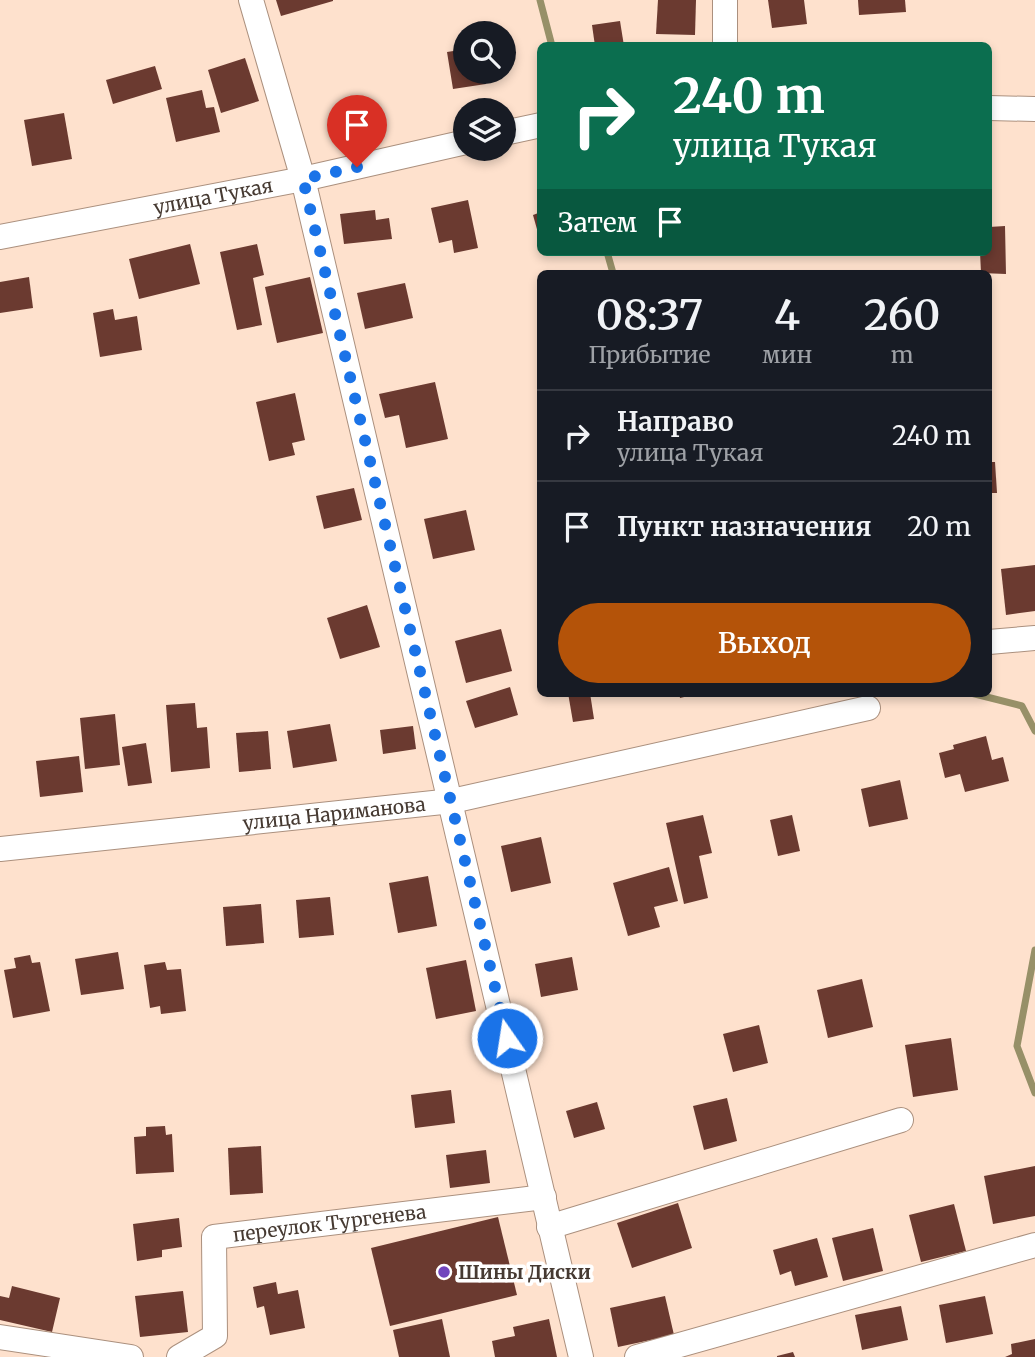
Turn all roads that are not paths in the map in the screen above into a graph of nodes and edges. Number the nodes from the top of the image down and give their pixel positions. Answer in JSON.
{"nodes":[{"id":1,"x":251,"y":0,"type":"edge"},
{"id":2,"x":725,"y":0,"type":"edge"},
{"id":3,"x":724,"y":42,"type":"edge"},
{"id":4,"x":992,"y":107,"type":"edge"},
{"id":5,"x":1035,"y":108,"type":"edge"},
{"id":6,"x":537,"y":126,"type":"edge"},
{"id":7,"x":516,"y":130,"type":"edge"},
{"id":8,"x":453,"y":145,"type":"edge"},
{"id":9,"x":303,"y":179,"type":"junction"},
{"id":10,"x":0,"y":237,"type":"edge"},
{"id":11,"x":1035,"y":638,"type":"edge"},
{"id":12,"x":992,"y":642,"type":"edge"},
{"id":13,"x":868,"y":708,"type":"dead end"},
{"id":14,"x":452,"y":801,"type":"junction"},
{"id":15,"x":0,"y":849,"type":"edge"},
{"id":16,"x":901,"y":1120,"type":"dead end"},
{"id":17,"x":544,"y":1197,"type":"junction"},
{"id":18,"x":549,"y":1227,"type":"junction"},
{"id":19,"x":1035,"y":1245,"type":"edge"},
{"id":20,"x":0,"y":1338,"type":"edge"},
{"id":21,"x":131,"y":1357,"type":"edge"},
{"id":22,"x":179,"y":1357,"type":"edge"},
{"id":23,"x":581,"y":1357,"type":"edge"},
{"id":24,"x":637,"y":1357,"type":"edge"}],
"edges":[{"from":1,"to":9,"type":"street"},
{"from":2,"to":3,"type":"street"},
{"from":4,"to":5,"type":"street"},
{"from":6,"to":7,"type":"street"},
{"from":8,"to":9,"type":"street","name":"улица Тукая"},
{"from":9,"to":10,"type":"street","name":"улица Тукая"},
{"from":9,"to":14,"type":"street"},
{"from":11,"to":12,"type":"street"},
{"from":13,"to":14,"type":"street","name":"улица Нариманова"},
{"from":14,"to":15,"type":"street","name":"улица Нариманова"},
{"from":14,"to":17,"type":"street"},
{"from":16,"to":18,"type":"street"},
{"from":17,"to":18,"type":"street"},
{"from":17,"to":22,"type":"street","name":"переулок Тургенева"},
{"from":18,"to":23,"type":"street"},
{"from":19,"to":24,"type":"street"},
{"from":20,"to":21,"type":"street"}]}
